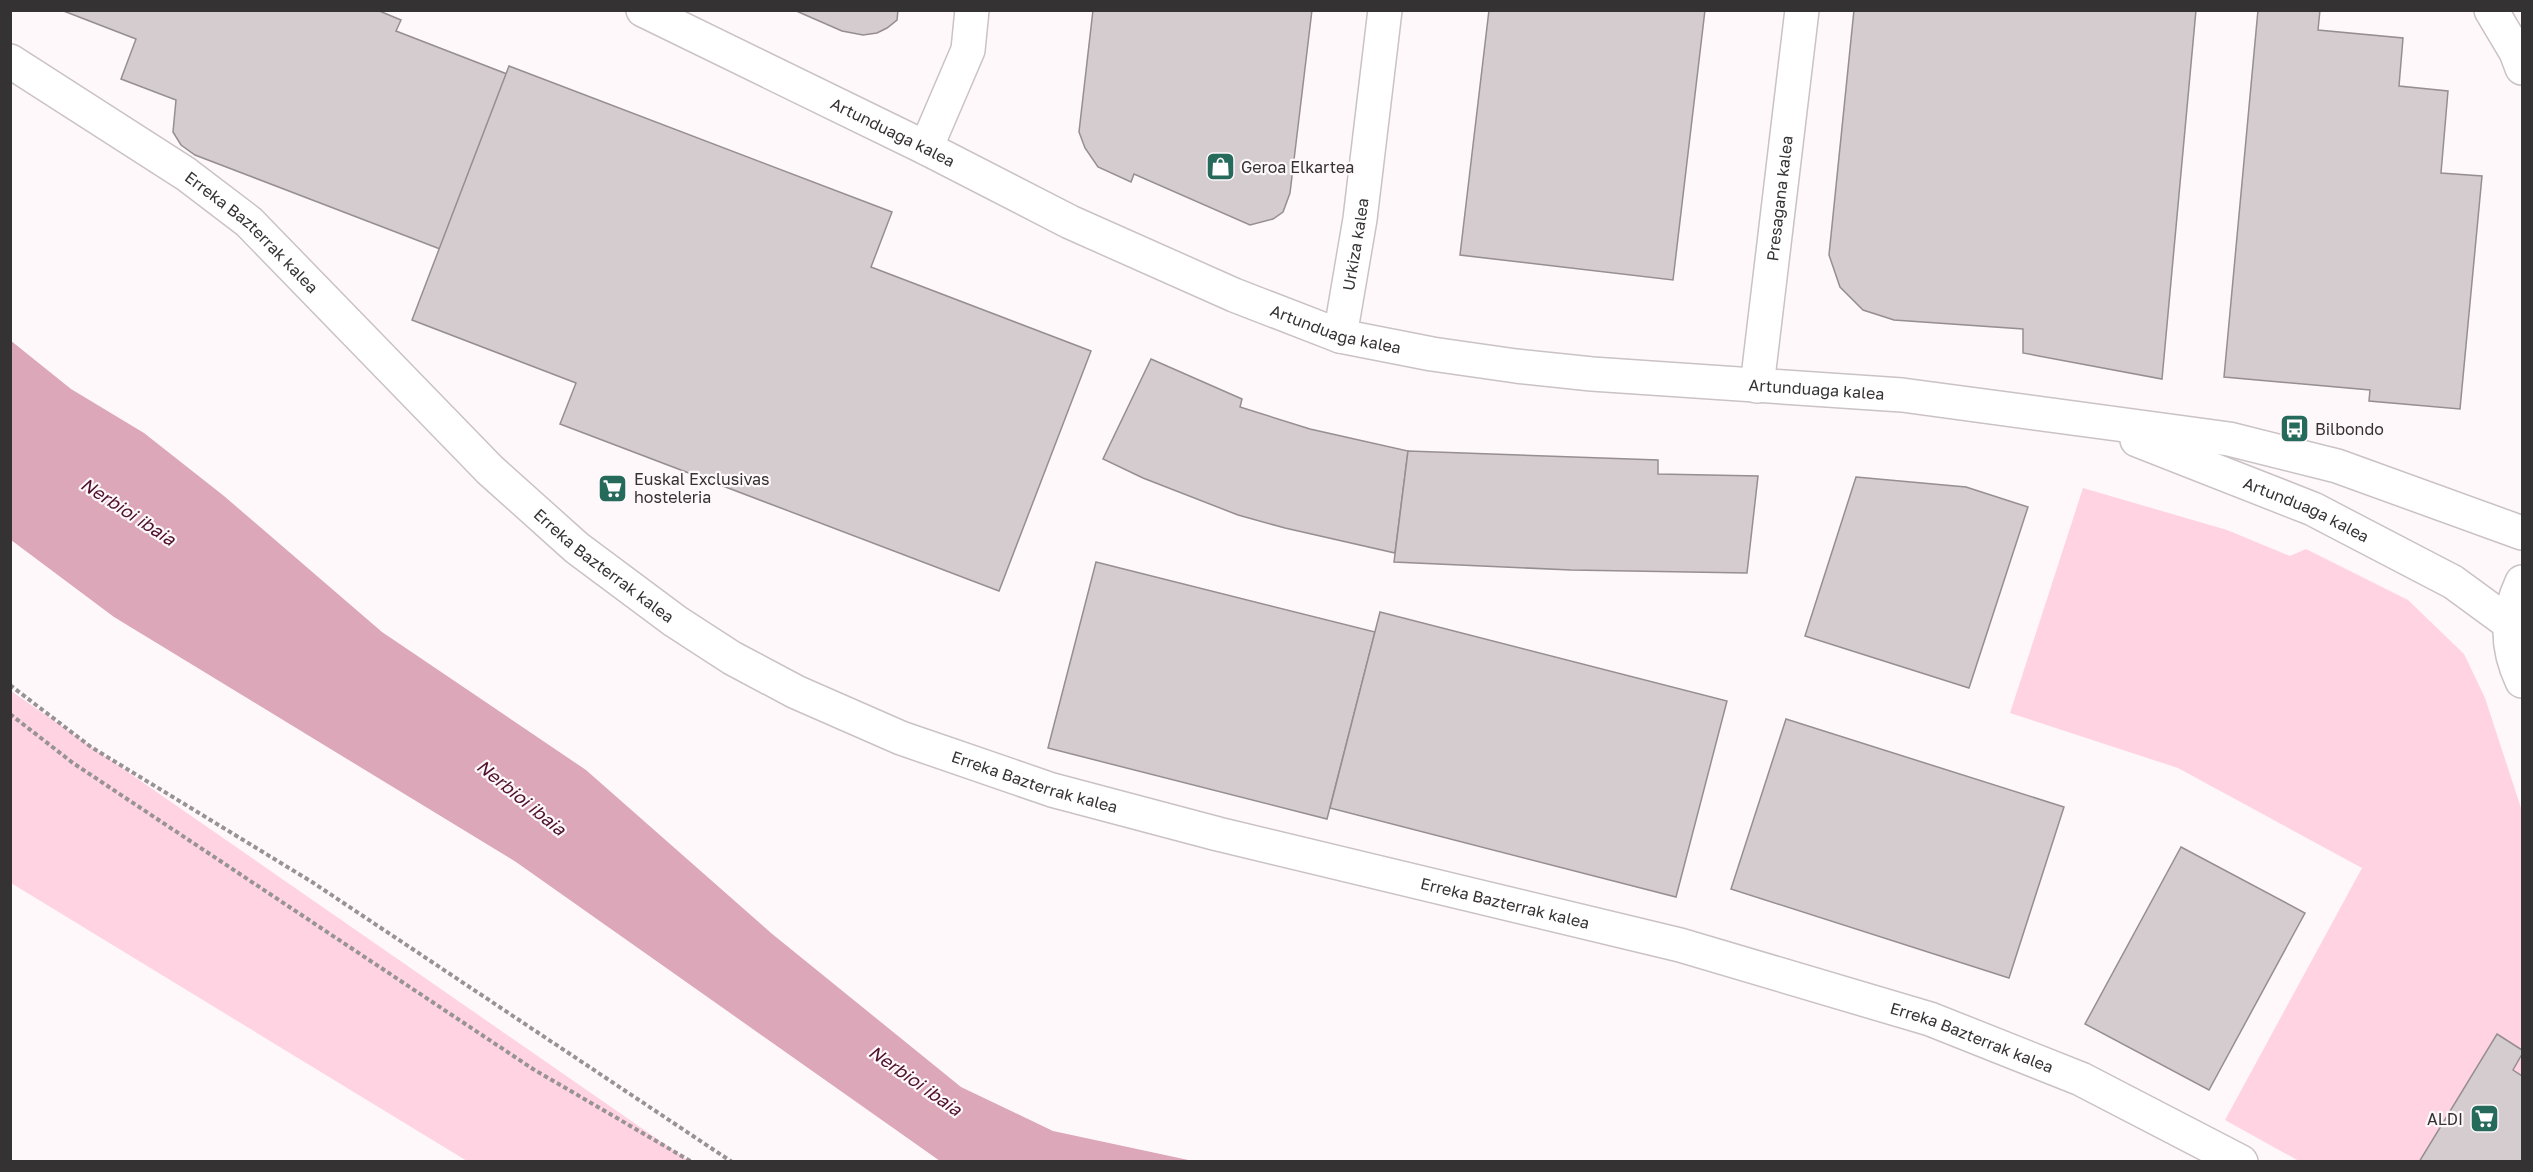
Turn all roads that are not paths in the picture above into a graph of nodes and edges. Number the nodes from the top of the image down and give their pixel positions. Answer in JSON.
{"nodes":[{"id":1,"x":643,"y":10,"type":"edge"},
{"id":2,"x":972,"y":10,"type":"edge"},
{"id":3,"x":1385,"y":10,"type":"edge"},
{"id":4,"x":1802,"y":10,"type":"edge"},
{"id":5,"x":2491,"y":10,"type":"edge"},
{"id":6,"x":10,"y":61,"type":"edge"},
{"id":7,"x":2523,"y":68,"type":"edge"},
{"id":8,"x":926,"y":148,"type":"junction"},
{"id":9,"x":1340,"y":336,"type":"junction"},
{"id":10,"x":1757,"y":386,"type":"junction"},
{"id":11,"x":2091,"y":422,"type":"junction"},
{"id":12,"x":2523,"y":533,"type":"edge"},
{"id":13,"x":2523,"y":582,"type":"edge"},
{"id":14,"x":2509,"y":623,"type":"junction"},
{"id":15,"x":2523,"y":681,"type":"edge"},
{"id":16,"x":2241,"y":1161,"type":"edge"}],
"edges":[{"from":1,"to":8,"type":"street","name":"Artunduaga kalea"},
{"from":2,"to":8,"type":"street"},
{"from":3,"to":9,"type":"street","name":"Urkiza kalea"},
{"from":4,"to":10,"type":"street","name":"Presagana kalea"},
{"from":5,"to":7,"type":"street"},
{"from":6,"to":16,"type":"street","name":"Erreka Bazterrak kalea"},
{"from":8,"to":9,"type":"street","name":"Artunduaga kalea"},
{"from":9,"to":10,"type":"street","name":"Artunduaga kalea"},
{"from":10,"to":11,"type":"street","name":"Artunduaga kalea"},
{"from":11,"to":12,"type":"street","name":"Artunduaga kalea"},
{"from":11,"to":14,"type":"street","name":"Artunduaga kalea"},
{"from":13,"to":14,"type":"street"},
{"from":14,"to":15,"type":"street"}]}
